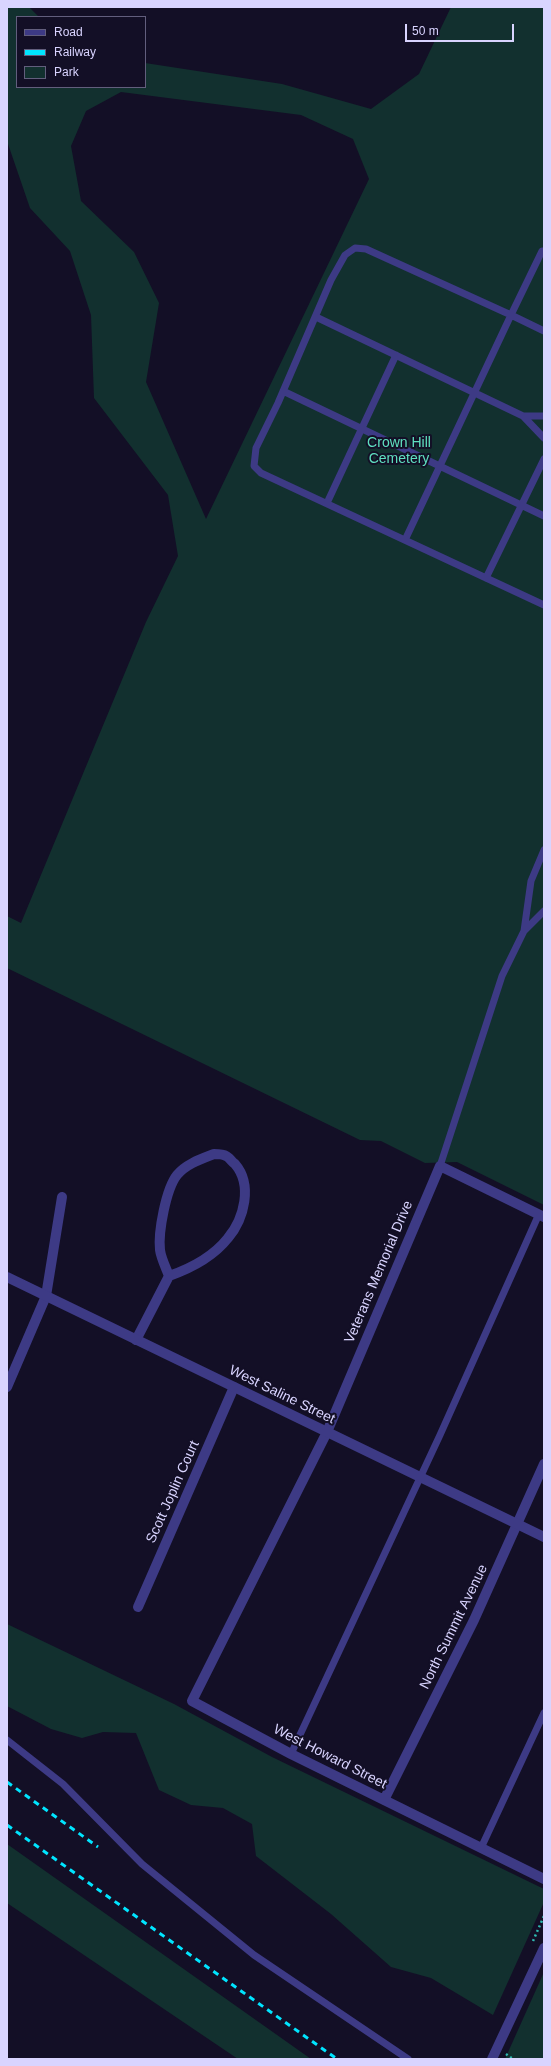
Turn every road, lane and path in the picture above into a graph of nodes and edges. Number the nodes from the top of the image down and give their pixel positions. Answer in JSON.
{"nodes":[{"id":1,"x":544,"y":251,"type":"edge"},
{"id":2,"x":511,"y":315,"type":"junction"},
{"id":3,"x":316,"y":317,"type":"junction"},
{"id":4,"x":544,"y":331,"type":"edge"},
{"id":5,"x":396,"y":355,"type":"junction"},
{"id":6,"x":283,"y":391,"type":"junction"},
{"id":7,"x":474,"y":393,"type":"junction"},
{"id":8,"x":523,"y":416,"type":"junction"},
{"id":9,"x":544,"y":416,"type":"edge"},
{"id":10,"x":361,"y":429,"type":"junction"},
{"id":11,"x":544,"y":438,"type":"edge"},
{"id":12,"x":544,"y":460,"type":"edge"},
{"id":13,"x":440,"y":466,"type":"junction"},
{"id":14,"x":327,"y":503,"type":"junction"},
{"id":15,"x":521,"y":506,"type":"junction"},
{"id":16,"x":544,"y":516,"type":"edge"},
{"id":17,"x":405,"y":540,"type":"junction"},
{"id":18,"x":486,"y":578,"type":"junction"},
{"id":19,"x":544,"y":605,"type":"edge"},
{"id":20,"x":544,"y":850,"type":"edge"},
{"id":21,"x":544,"y":911,"type":"edge"},
{"id":22,"x":524,"y":931,"type":"junction"},
{"id":23,"x":440,"y":1166,"type":"junction"},
{"id":24,"x":62,"y":1197,"type":"dead end"},
{"id":25,"x":541,"y":1215,"type":"edge"},
{"id":26,"x":169,"y":1276,"type":"junction"},
{"id":27,"x":7,"y":1277,"type":"edge"},
{"id":28,"x":46,"y":1296,"type":"junction"},
{"id":29,"x":136,"y":1340,"type":"junction"},
{"id":30,"x":7,"y":1387,"type":"edge"},
{"id":31,"x":234,"y":1387,"type":"junction"},
{"id":32,"x":327,"y":1432,"type":"junction"},
{"id":33,"x":544,"y":1464,"type":"edge"},
{"id":34,"x":420,"y":1477,"type":"junction"},
{"id":35,"x":517,"y":1524,"type":"junction"},
{"id":36,"x":544,"y":1537,"type":"edge"},
{"id":37,"x":138,"y":1607,"type":"dead end"},
{"id":38,"x":235,"y":1615,"type":"joint"},
{"id":39,"x":544,"y":1713,"type":"edge"},
{"id":40,"x":7,"y":1740,"type":"edge"},
{"id":41,"x":291,"y":1754,"type":"junction"},
{"id":42,"x":384,"y":1800,"type":"junction"},
{"id":43,"x":481,"y":1848,"type":"junction"},
{"id":44,"x":544,"y":1879,"type":"edge"},
{"id":45,"x":544,"y":1948,"type":"edge"},
{"id":46,"x":408,"y":2059,"type":"edge"},
{"id":47,"x":492,"y":2059,"type":"edge"}],
"edges":[{"from":1,"to":2,"type":"lane"},
{"from":2,"to":3,"type":"lane"},
{"from":2,"to":4,"type":"lane"},
{"from":2,"to":7,"type":"lane"},
{"from":3,"to":5,"type":"lane"},
{"from":3,"to":6,"type":"lane"},
{"from":5,"to":7,"type":"lane"},
{"from":5,"to":10,"type":"lane"},
{"from":6,"to":10,"type":"lane"},
{"from":6,"to":14,"type":"lane"},
{"from":7,"to":8,"type":"lane"},
{"from":7,"to":13,"type":"lane"},
{"from":8,"to":9,"type":"lane"},
{"from":8,"to":11,"type":"lane"},
{"from":10,"to":13,"type":"lane"},
{"from":10,"to":14,"type":"lane"},
{"from":12,"to":15,"type":"lane"},
{"from":13,"to":15,"type":"lane"},
{"from":13,"to":17,"type":"lane"},
{"from":14,"to":17,"type":"lane"},
{"from":15,"to":16,"type":"lane"},
{"from":15,"to":18,"type":"lane"},
{"from":17,"to":18,"type":"lane"},
{"from":18,"to":19,"type":"lane"},
{"from":20,"to":22,"type":"lane","name":"Veterans Memorial Drive"},
{"from":21,"to":22,"type":"lane","name":"Veterans Memorial Drive"},
{"from":22,"to":23,"type":"lane","name":"Veterans Memorial Drive"},
{"from":23,"to":25,"type":"street"},
{"from":23,"to":32,"type":"street","name":"Veterans Memorial Drive"},
{"from":24,"to":28,"type":"street"},
{"from":25,"to":34,"type":"lane"},
{"from":26,"to":26,"type":"street"},
{"from":26,"to":29,"type":"street"},
{"from":27,"to":28,"type":"street","name":"West Saline Street"},
{"from":28,"to":29,"type":"street","name":"West Saline Street"},
{"from":28,"to":30,"type":"street"},
{"from":29,"to":31,"type":"street","name":"West Saline Street"},
{"from":31,"to":32,"type":"street","name":"West Saline Street"},
{"from":31,"to":37,"type":"street","name":"Scott Joplin Court"},
{"from":32,"to":34,"type":"street","name":"West Saline Street"},
{"from":32,"to":38,"type":"street","name":"Veterans Memorial Drive"},
{"from":33,"to":35,"type":"street","name":"North Summit Avenue"},
{"from":34,"to":35,"type":"street","name":"West Saline Street"},
{"from":34,"to":41,"type":"lane"},
{"from":35,"to":36,"type":"street","name":"West Saline Street"},
{"from":35,"to":42,"type":"street","name":"North Summit Avenue"},
{"from":38,"to":41,"type":"street","name":"West Howard Street"},
{"from":39,"to":43,"type":"lane"},
{"from":40,"to":46,"type":"lane"},
{"from":41,"to":42,"type":"street","name":"West Howard Street"},
{"from":42,"to":43,"type":"street","name":"West Howard Street"},
{"from":43,"to":44,"type":"street","name":"West Howard Street"},
{"from":45,"to":47,"type":"street"}]}
